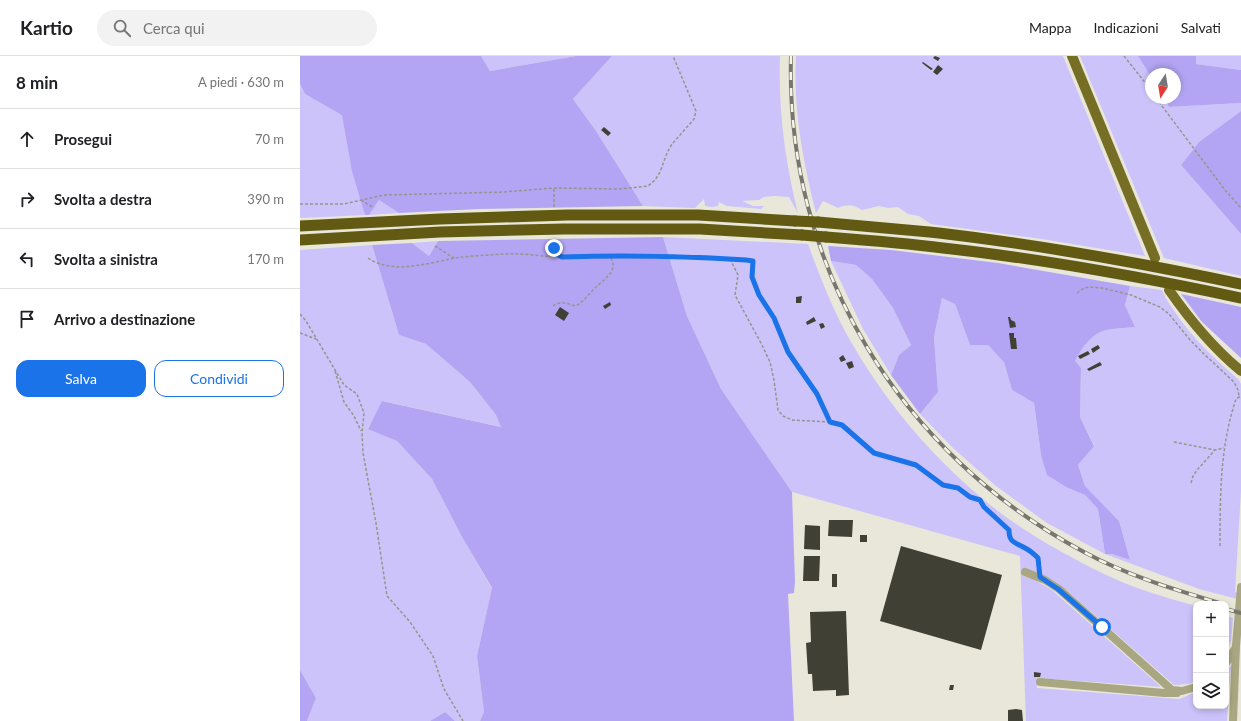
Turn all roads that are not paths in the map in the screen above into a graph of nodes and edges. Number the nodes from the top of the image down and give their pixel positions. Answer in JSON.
{"nodes":[{"id":1,"x":1072,"y":56,"type":"edge"},
{"id":2,"x":300,"y":226,"type":"edge"},
{"id":3,"x":300,"y":240,"type":"edge"},
{"id":4,"x":1155,"y":258,"type":"dead end"},
{"id":5,"x":1241,"y":284,"type":"edge"},
{"id":6,"x":1169,"y":290,"type":"dead end"},
{"id":7,"x":1241,"y":298,"type":"edge"},
{"id":8,"x":1241,"y":371,"type":"edge"},
{"id":9,"x":1025,"y":572,"type":"dead end"},
{"id":10,"x":1241,"y":587,"type":"edge"},
{"id":11,"x":1236,"y":646,"type":"junction"},
{"id":12,"x":1229,"y":659,"type":"edge"},
{"id":13,"x":1040,"y":682,"type":"dead end"},
{"id":14,"x":1193,"y":687,"type":"edge"},
{"id":15,"x":1182,"y":691,"type":"junction"},
{"id":16,"x":1233,"y":721,"type":"edge"}],
"edges":[{"from":1,"to":4,"type":"main road"},
{"from":2,"to":5,"type":"highway","bridge":true},
{"from":3,"to":7,"type":"highway","bridge":true},
{"from":6,"to":8,"type":"main road"},
{"from":9,"to":15,"type":"street"},
{"from":10,"to":11,"type":"street"},
{"from":11,"to":12,"type":"street"},
{"from":11,"to":16,"type":"street"},
{"from":13,"to":15,"type":"street"},
{"from":14,"to":15,"type":"street"}]}
